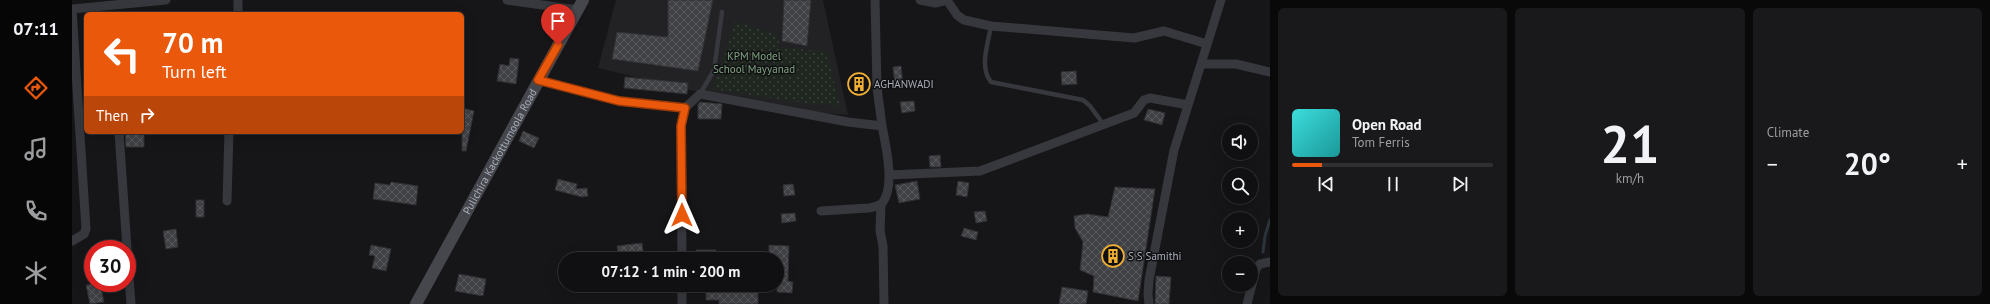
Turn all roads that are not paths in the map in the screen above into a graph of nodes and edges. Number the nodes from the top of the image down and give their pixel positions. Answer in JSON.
{"nodes":[{"id":1,"x":166,"y":0,"type":"edge"},
{"id":2,"x":238,"y":0,"type":"edge"},
{"id":3,"x":507,"y":0,"type":"edge"},
{"id":4,"x":875,"y":0,"type":"edge"},
{"id":5,"x":920,"y":0,"type":"edge"},
{"id":6,"x":947,"y":0,"type":"edge"},
{"id":7,"x":1221,"y":0,"type":"edge"},
{"id":8,"x":581,"y":5,"type":"edge"},
{"id":9,"x":72,"y":9,"type":"edge"},
{"id":10,"x":238,"y":12,"type":"edge"},
{"id":11,"x":722,"y":12,"type":"dead end"},
{"id":12,"x":991,"y":26,"type":"junction"},
{"id":13,"x":1207,"y":44,"type":"junction"},
{"id":14,"x":1201,"y":64,"type":"junction"},
{"id":15,"x":1270,"y":72,"type":"edge"},
{"id":16,"x":538,"y":80,"type":"junction"},
{"id":17,"x":700,"y":94,"type":"junction"},
{"id":18,"x":1188,"y":105,"type":"junction"},
{"id":19,"x":685,"y":108,"type":"junction"},
{"id":20,"x":1104,"y":125,"type":"junction"},
{"id":21,"x":882,"y":126,"type":"junction"},
{"id":22,"x":119,"y":134,"type":"edge"},
{"id":23,"x":229,"y":134,"type":"edge"},
{"id":24,"x":889,"y":175,"type":"junction"},
{"id":25,"x":227,"y":201,"type":"dead end"},
{"id":26,"x":881,"y":204,"type":"junction"},
{"id":27,"x":821,"y":211,"type":"dead end"},
{"id":28,"x":126,"y":240,"type":"edge"},
{"id":29,"x":72,"y":241,"type":"edge"},
{"id":30,"x":682,"y":252,"type":"edge"},
{"id":31,"x":1270,"y":262,"type":"edge"},
{"id":32,"x":130,"y":292,"type":"edge"},
{"id":33,"x":682,"y":292,"type":"edge"},
{"id":34,"x":131,"y":304,"type":"edge"},
{"id":35,"x":416,"y":304,"type":"edge"},
{"id":36,"x":682,"y":304,"type":"edge"},
{"id":37,"x":884,"y":304,"type":"edge"},
{"id":38,"x":1149,"y":304,"type":"edge"},
{"id":39,"x":1247,"y":304,"type":"edge"}],
"edges":[{"from":1,"to":9,"type":"street"},
{"from":2,"to":10,"type":"street"},
{"from":3,"to":8,"type":"street"},
{"from":4,"to":21,"type":"street"},
{"from":5,"to":6,"type":"street"},
{"from":6,"to":12,"type":"street"},
{"from":7,"to":13,"type":"street"},
{"from":8,"to":16,"type":"main road","name":"Pulichira Kackottumoola Road"},
{"from":9,"to":29,"type":"street"},
{"from":11,"to":17,"type":"lane"},
{"from":12,"to":13,"type":"street"},
{"from":12,"to":20,"type":"lane"},
{"from":13,"to":14,"type":"street"},
{"from":14,"to":15,"type":"street"},
{"from":14,"to":18,"type":"street"},
{"from":16,"to":19,"type":"lane"},
{"from":16,"to":35,"type":"main road","name":"Pulichira Kackottumoola Road"},
{"from":17,"to":19,"type":"street"},
{"from":17,"to":21,"type":"street"},
{"from":18,"to":20,"type":"street"},
{"from":18,"to":38,"type":"street"},
{"from":19,"to":30,"type":"street"},
{"from":20,"to":24,"type":"street"},
{"from":21,"to":24,"type":"street"},
{"from":22,"to":28,"type":"street"},
{"from":23,"to":25,"type":"street"},
{"from":24,"to":26,"type":"street"},
{"from":26,"to":27,"type":"street"},
{"from":26,"to":37,"type":"street"},
{"from":31,"to":39,"type":"street"},
{"from":32,"to":34,"type":"street"},
{"from":33,"to":36,"type":"street"}]}
